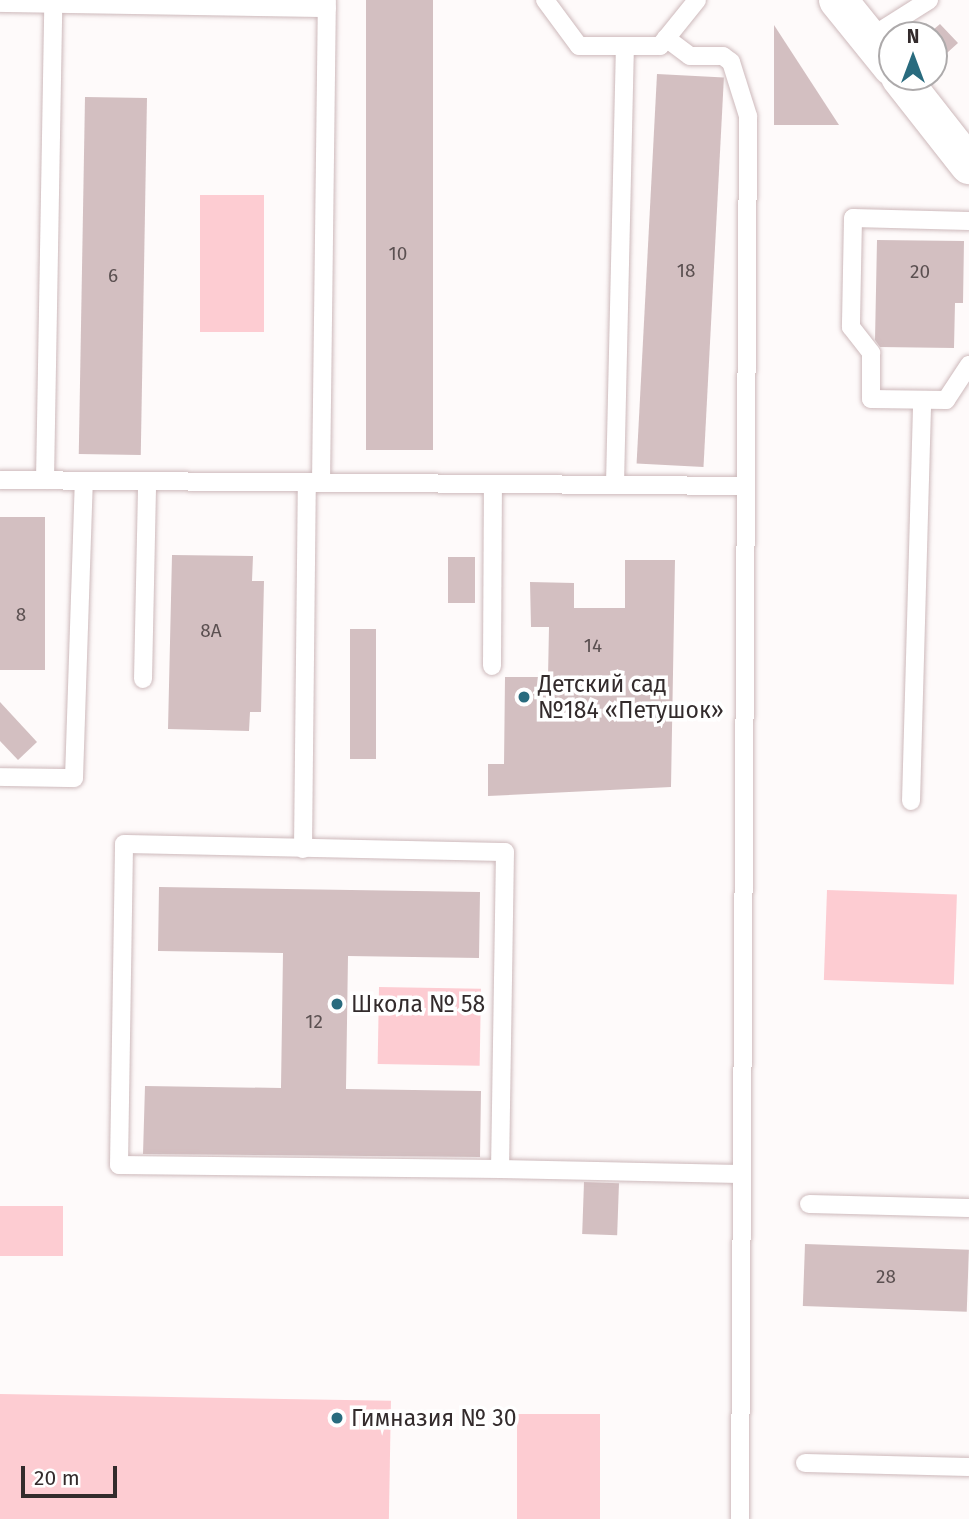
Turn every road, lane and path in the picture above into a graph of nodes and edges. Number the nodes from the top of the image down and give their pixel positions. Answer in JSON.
{"nodes":[{"id":1,"x":545,"y":0,"type":"edge"},
{"id":2,"x":696,"y":0,"type":"edge"},
{"id":3,"x":838,"y":0,"type":"edge"},
{"id":4,"x":929,"y":0,"type":"edge"},
{"id":5,"x":0,"y":3,"type":"edge"},
{"id":6,"x":53,"y":4,"type":"junction"},
{"id":7,"x":327,"y":4,"type":"edge"},
{"id":8,"x":909,"y":21,"type":"edge"},
{"id":9,"x":666,"y":38,"type":"junction"},
{"id":10,"x":625,"y":46,"type":"junction"},
{"id":11,"x":878,"y":50,"type":"edge"},
{"id":12,"x":911,"y":91,"type":"edge"},
{"id":13,"x":969,"y":165,"type":"edge"},
{"id":14,"x":969,"y":220,"type":"edge"},
{"id":15,"x":969,"y":365,"type":"edge"},
{"id":16,"x":922,"y":400,"type":"junction"},
{"id":17,"x":0,"y":480,"type":"edge"},
{"id":18,"x":45,"y":480,"type":"junction"},
{"id":19,"x":84,"y":481,"type":"junction"},
{"id":20,"x":147,"y":482,"type":"junction"},
{"id":21,"x":314,"y":483,"type":"junction"},
{"id":22,"x":493,"y":484,"type":"junction"},
{"id":23,"x":615,"y":484,"type":"junction"},
{"id":24,"x":742,"y":486,"type":"junction"},
{"id":25,"x":492,"y":666,"type":"dead end"},
{"id":26,"x":143,"y":679,"type":"dead end"},
{"id":27,"x":0,"y":777,"type":"edge"},
{"id":28,"x":911,"y":801,"type":"dead end"},
{"id":29,"x":303,"y":849,"type":"junction"},
{"id":30,"x":500,"y":1169,"type":"junction"},
{"id":31,"x":739,"y":1174,"type":"junction"},
{"id":32,"x":809,"y":1204,"type":"dead end"},
{"id":33,"x":969,"y":1208,"type":"edge"},
{"id":34,"x":805,"y":1463,"type":"dead end"},
{"id":35,"x":969,"y":1467,"type":"edge"},
{"id":36,"x":740,"y":1519,"type":"edge"}],
"edges":[{"from":1,"to":10,"type":"lane"},
{"from":2,"to":9,"type":"lane"},
{"from":3,"to":11,"type":"street"},
{"from":4,"to":8,"type":"lane"},
{"from":5,"to":6,"type":"lane"},
{"from":6,"to":7,"type":"lane"},
{"from":6,"to":18,"type":"lane"},
{"from":7,"to":21,"type":"lane"},
{"from":9,"to":10,"type":"lane"},
{"from":9,"to":24,"type":"lane"},
{"from":10,"to":23,"type":"lane"},
{"from":12,"to":13,"type":"street"},
{"from":14,"to":16,"type":"lane"},
{"from":15,"to":16,"type":"lane"},
{"from":16,"to":28,"type":"lane"},
{"from":17,"to":18,"type":"lane"},
{"from":18,"to":19,"type":"lane"},
{"from":19,"to":20,"type":"lane"},
{"from":19,"to":27,"type":"lane"},
{"from":20,"to":21,"type":"lane"},
{"from":20,"to":26,"type":"lane"},
{"from":21,"to":22,"type":"lane"},
{"from":21,"to":29,"type":"lane"},
{"from":22,"to":23,"type":"lane"},
{"from":22,"to":25,"type":"lane"},
{"from":23,"to":24,"type":"lane"},
{"from":24,"to":31,"type":"lane"},
{"from":29,"to":30,"type":"lane"},
{"from":29,"to":30,"type":"lane"},
{"from":30,"to":31,"type":"lane"},
{"from":31,"to":36,"type":"lane"},
{"from":32,"to":33,"type":"lane"},
{"from":34,"to":35,"type":"lane"}]}
